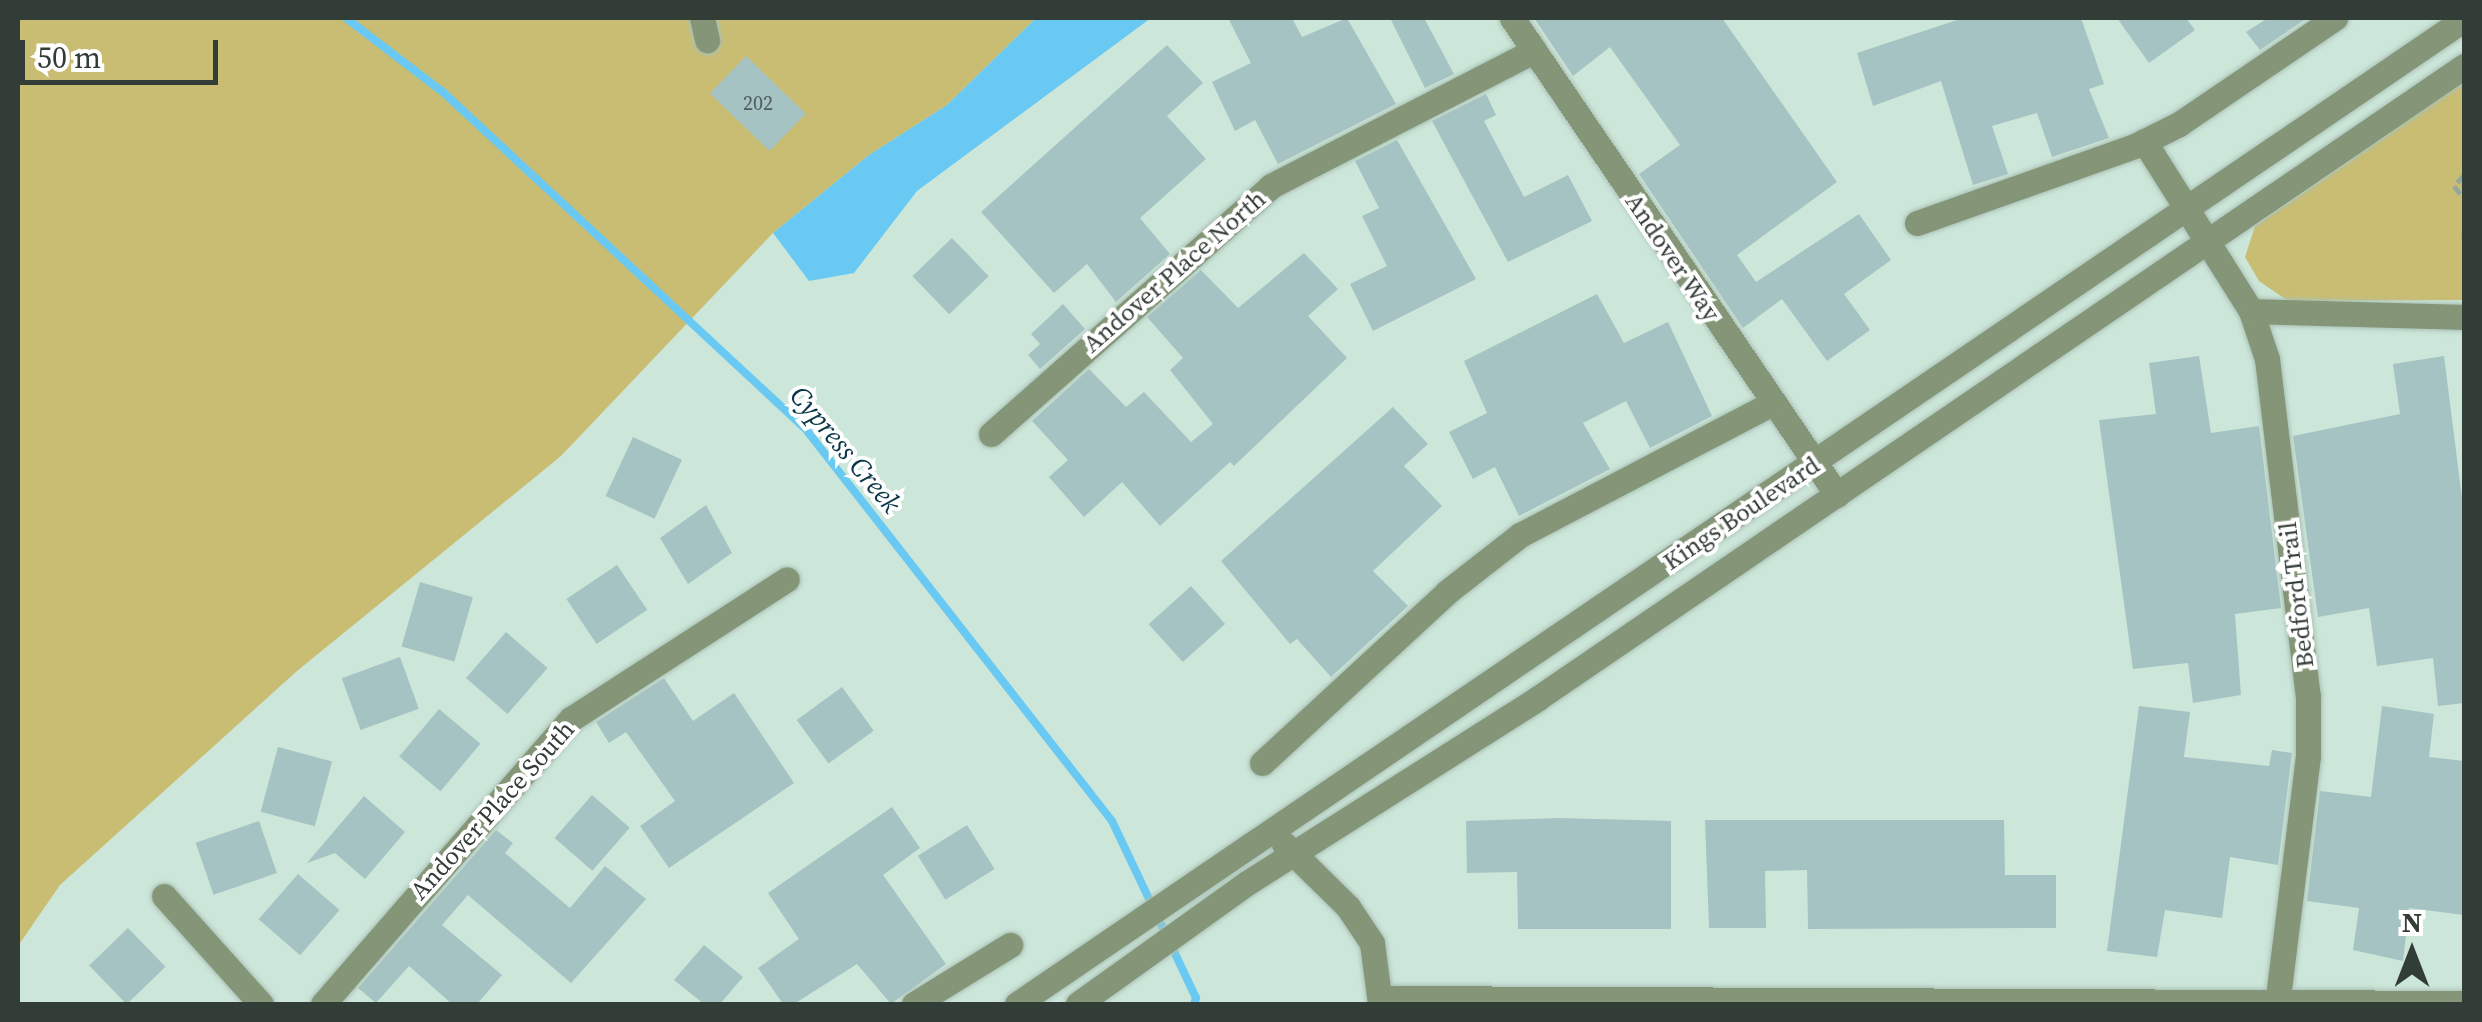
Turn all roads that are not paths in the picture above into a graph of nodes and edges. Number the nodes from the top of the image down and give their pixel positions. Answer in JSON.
{"nodes":[{"id":1,"x":1512,"y":18,"type":"edge"},
{"id":2,"x":2335,"y":18,"type":"edge"},
{"id":3,"x":2464,"y":19,"type":"edge"},
{"id":4,"x":1534,"y":51,"type":"junction"},
{"id":5,"x":2464,"y":66,"type":"edge"},
{"id":6,"x":2144,"y":141,"type":"junction"},
{"id":7,"x":2183,"y":209,"type":"junction"},
{"id":8,"x":1916,"y":223,"type":"dead end"},
{"id":9,"x":2204,"y":241,"type":"junction"},
{"id":10,"x":2251,"y":311,"type":"junction"},
{"id":11,"x":2464,"y":316,"type":"edge"},
{"id":12,"x":1771,"y":404,"type":"junction"},
{"id":13,"x":991,"y":434,"type":"dead end"},
{"id":14,"x":1814,"y":464,"type":"junction"},
{"id":15,"x":1837,"y":494,"type":"junction"},
{"id":16,"x":788,"y":579,"type":"dead end"},
{"id":17,"x":1262,"y":762,"type":"dead end"},
{"id":18,"x":1271,"y":832,"type":"junction"},
{"id":19,"x":1296,"y":854,"type":"junction"},
{"id":20,"x":164,"y":896,"type":"dead end"},
{"id":21,"x":1010,"y":945,"type":"dead end"},
{"id":22,"x":1380,"y":1001,"type":"edge"},
{"id":23,"x":2064,"y":1002,"type":"edge"},
{"id":24,"x":2464,"y":1003,"type":"edge"},
{"id":25,"x":261,"y":1004,"type":"edge"},
{"id":26,"x":323,"y":1004,"type":"edge"},
{"id":27,"x":914,"y":1004,"type":"edge"},
{"id":28,"x":1017,"y":1004,"type":"edge"},
{"id":29,"x":1078,"y":1004,"type":"edge"},
{"id":30,"x":2277,"y":1004,"type":"edge"}],
"edges":[{"from":1,"to":4,"type":"street","name":"Andover Way"},
{"from":2,"to":6,"type":"street"},
{"from":3,"to":7,"type":"street","name":"Kings Boulevard"},
{"from":4,"to":12,"type":"street","name":"Andover Way"},
{"from":4,"to":13,"type":"street","name":"Andover Place North"},
{"from":5,"to":9,"type":"street","name":"Kings Boulevard"},
{"from":6,"to":7,"type":"street","name":"Bedford Trail"},
{"from":6,"to":8,"type":"street"},
{"from":7,"to":9,"type":"street","name":"Bedford Trail"},
{"from":7,"to":14,"type":"street","name":"Kings Boulevard"},
{"from":9,"to":10,"type":"street","name":"Bedford Trail"},
{"from":9,"to":15,"type":"street","name":"Kings Boulevard"},
{"from":10,"to":11,"type":"street"},
{"from":10,"to":30,"type":"street","name":"Bedford Trail"},
{"from":12,"to":14,"type":"street","name":"Andover Way"},
{"from":12,"to":17,"type":"street"},
{"from":14,"to":15,"type":"street","name":"Andover Way"},
{"from":14,"to":18,"type":"street","name":"Kings Boulevard"},
{"from":15,"to":19,"type":"street","name":"Kings Boulevard"},
{"from":16,"to":26,"type":"street","name":"Andover Place South"},
{"from":18,"to":19,"type":"street"},
{"from":18,"to":28,"type":"street","name":"Kings Boulevard"},
{"from":19,"to":22,"type":"street"},
{"from":19,"to":29,"type":"street","name":"Kings Boulevard"},
{"from":20,"to":25,"type":"street"},
{"from":21,"to":27,"type":"street"},
{"from":22,"to":23,"type":"street"},
{"from":23,"to":30,"type":"street"},
{"from":24,"to":30,"type":"street"}]}
